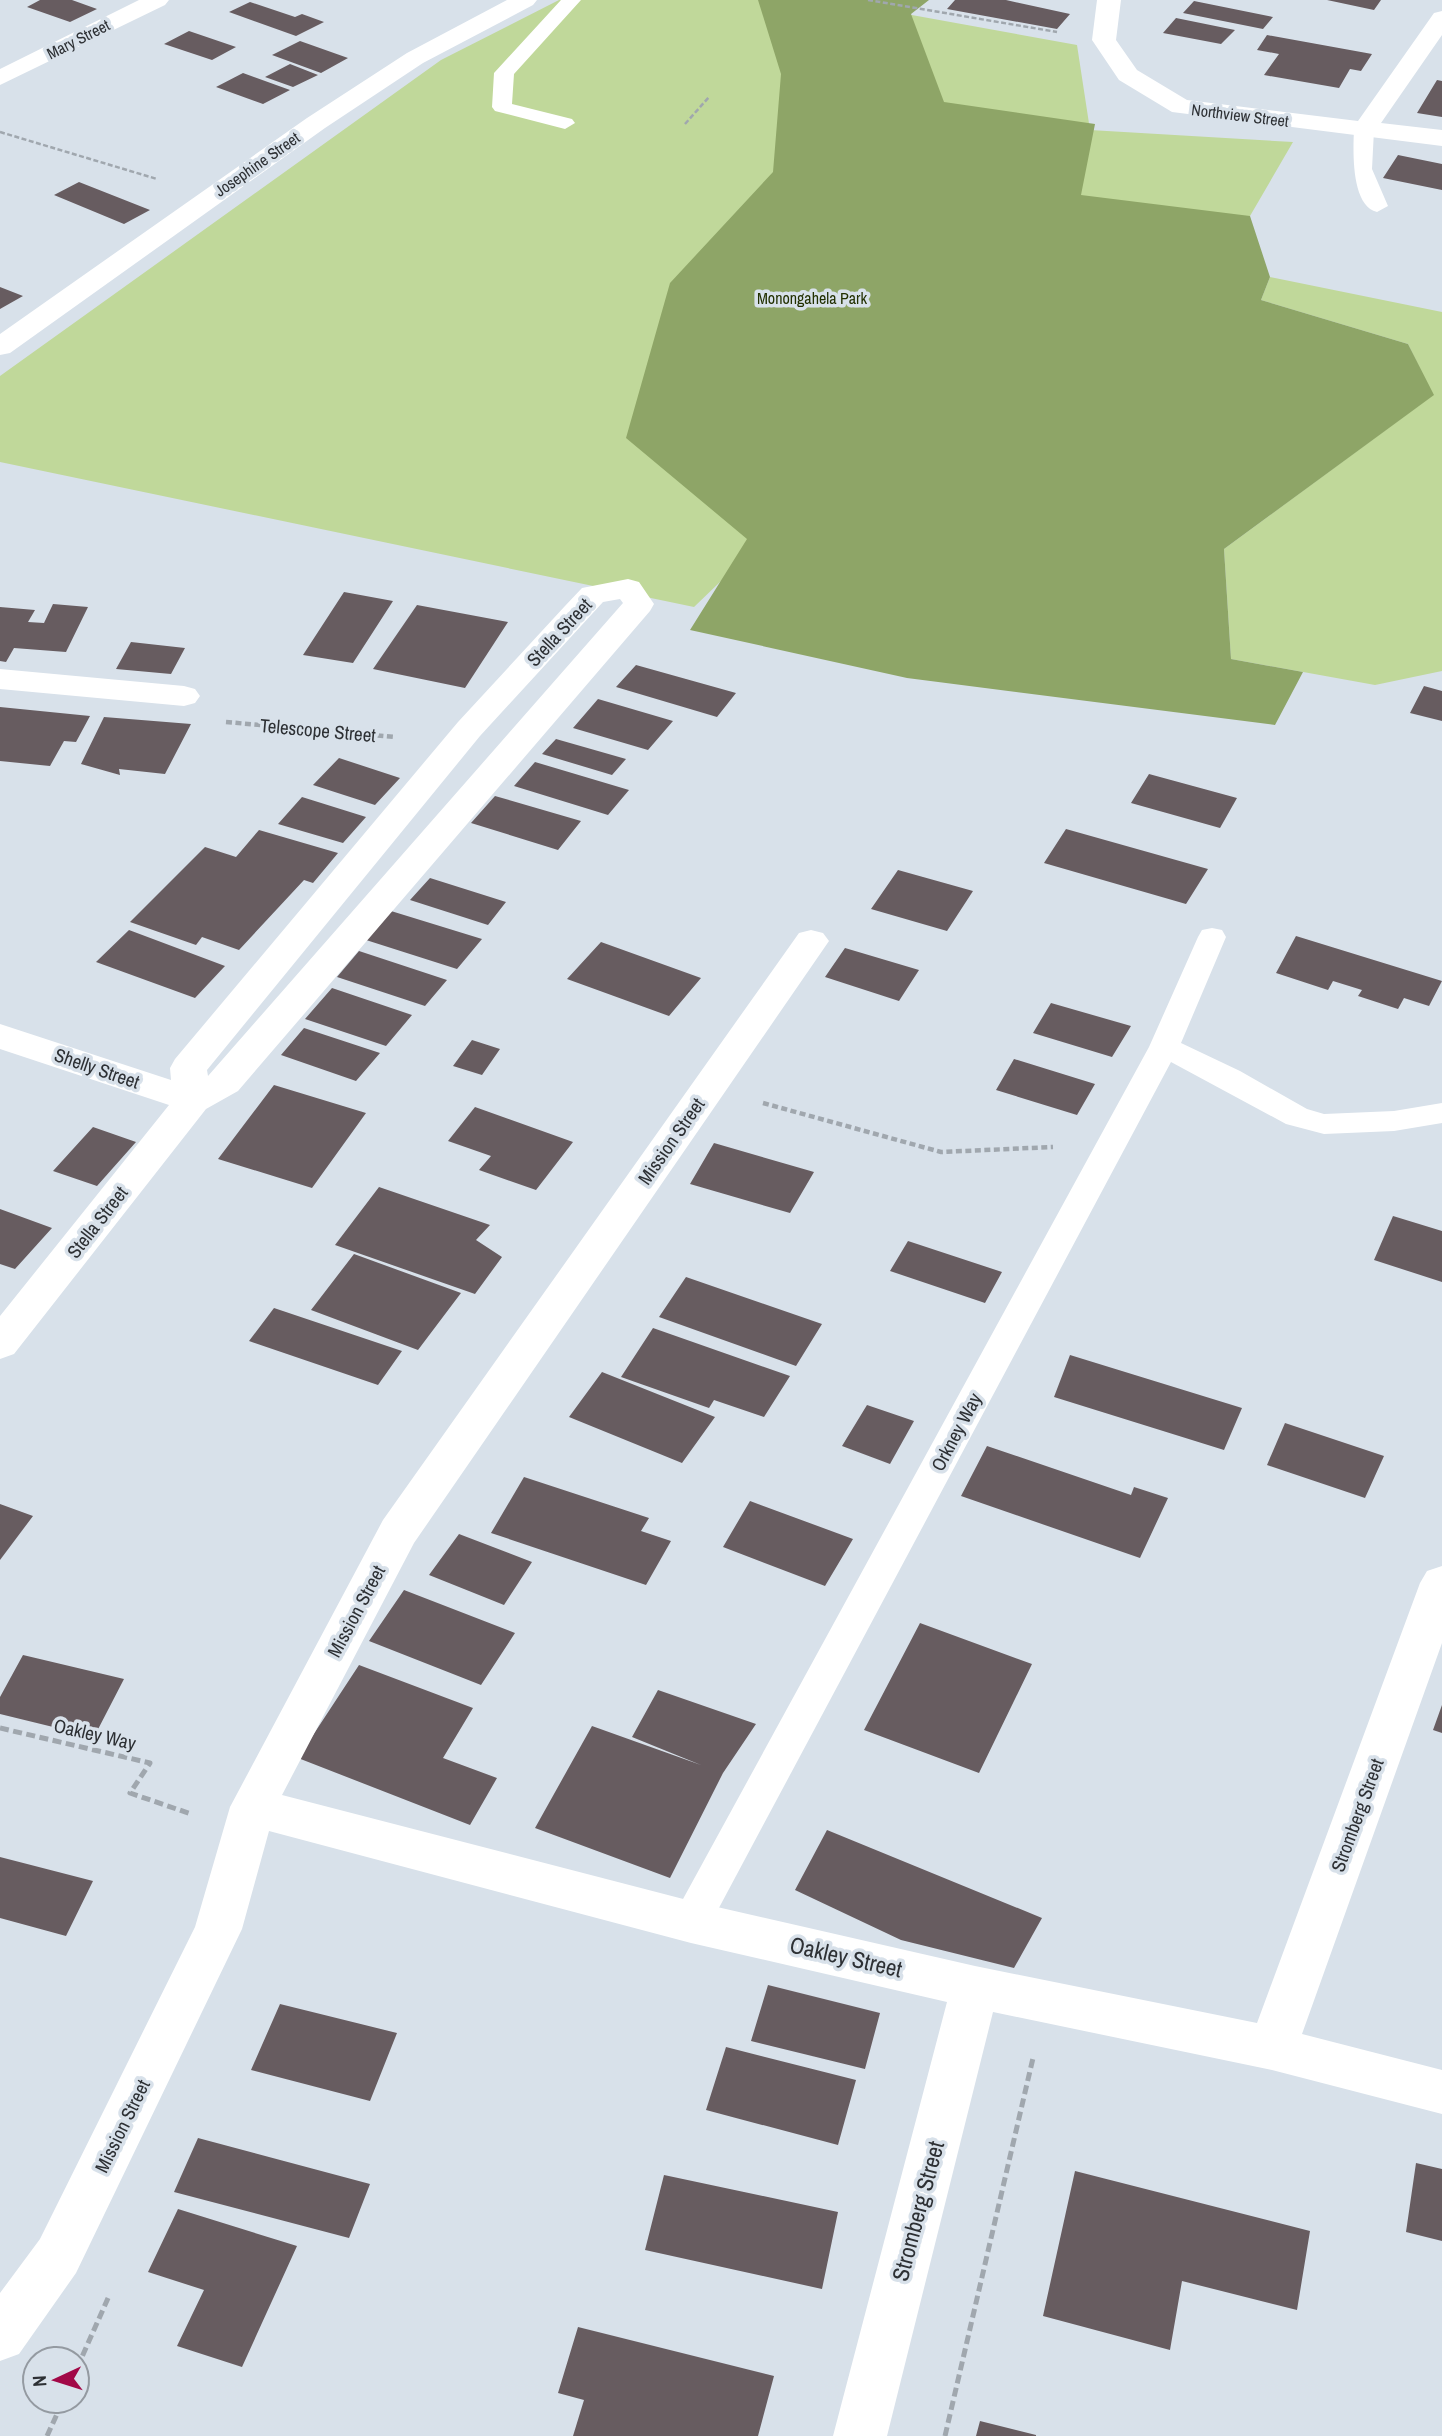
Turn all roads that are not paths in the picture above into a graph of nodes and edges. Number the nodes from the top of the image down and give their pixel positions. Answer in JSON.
{"nodes":[{"id":1,"x":156,"y":0,"type":"edge"},
{"id":2,"x":526,"y":0,"type":"edge"},
{"id":3,"x":571,"y":0,"type":"edge"},
{"id":4,"x":1109,"y":0,"type":"edge"},
{"id":5,"x":1442,"y":18,"type":"edge"},
{"id":6,"x":0,"y":78,"type":"edge"},
{"id":7,"x":565,"y":123,"type":"dead end"},
{"id":8,"x":1364,"y":130,"type":"junction"},
{"id":9,"x":1442,"y":138,"type":"edge"},
{"id":10,"x":1377,"y":206,"type":"dead end"},
{"id":11,"x":0,"y":347,"type":"edge"},
{"id":12,"x":0,"y":679,"type":"edge"},
{"id":13,"x":184,"y":696,"type":"dead end"},
{"id":14,"x":1212,"y":937,"type":"dead end"},
{"id":15,"x":811,"y":941,"type":"dead end"},
{"id":16,"x":0,"y":1035,"type":"edge"},
{"id":17,"x":1164,"y":1047,"type":"junction"},
{"id":18,"x":193,"y":1100,"type":"junction"},
{"id":19,"x":1442,"y":1113,"type":"edge"},
{"id":20,"x":0,"y":1344,"type":"edge"},
{"id":21,"x":1442,"y":1583,"type":"edge"},
{"id":22,"x":253,"y":1807,"type":"junction"},
{"id":23,"x":691,"y":1922,"type":"junction"},
{"id":24,"x":975,"y":1987,"type":"junction"},
{"id":25,"x":1272,"y":2048,"type":"junction"},
{"id":26,"x":1442,"y":2092,"type":"edge"},
{"id":27,"x":0,"y":2336,"type":"edge"},
{"id":28,"x":860,"y":2436,"type":"edge"}],
"edges":[{"from":1,"to":6,"type":"street","name":"Mary Street"},
{"from":2,"to":11,"type":"street","name":"Josephine Street"},
{"from":3,"to":7,"type":"lane"},
{"from":4,"to":8,"type":"street","name":"Northview Street"},
{"from":5,"to":8,"type":"street"},
{"from":8,"to":9,"type":"street","name":"Northview Street"},
{"from":8,"to":10,"type":"lane"},
{"from":12,"to":13,"type":"street"},
{"from":14,"to":17,"type":"lane","name":"Orkney Way"},
{"from":15,"to":22,"type":"street","name":"Mission Street"},
{"from":16,"to":18,"type":"street","name":"Shelly Street"},
{"from":17,"to":19,"type":"lane"},
{"from":17,"to":23,"type":"lane","name":"Orkney Way"},
{"from":18,"to":18,"type":"street","name":"Stella Street"},
{"from":18,"to":20,"type":"street","name":"Stella Street"},
{"from":21,"to":25,"type":"street","name":"Stromberg Street"},
{"from":22,"to":23,"type":"street","name":"Oakley Street"},
{"from":22,"to":27,"type":"street","name":"Mission Street"},
{"from":23,"to":24,"type":"street","name":"Oakley Street"},
{"from":24,"to":25,"type":"street","name":"Oakley Street"},
{"from":24,"to":28,"type":"street","name":"Stromberg Street"},
{"from":25,"to":26,"type":"street","name":"Oakley Street"}]}
